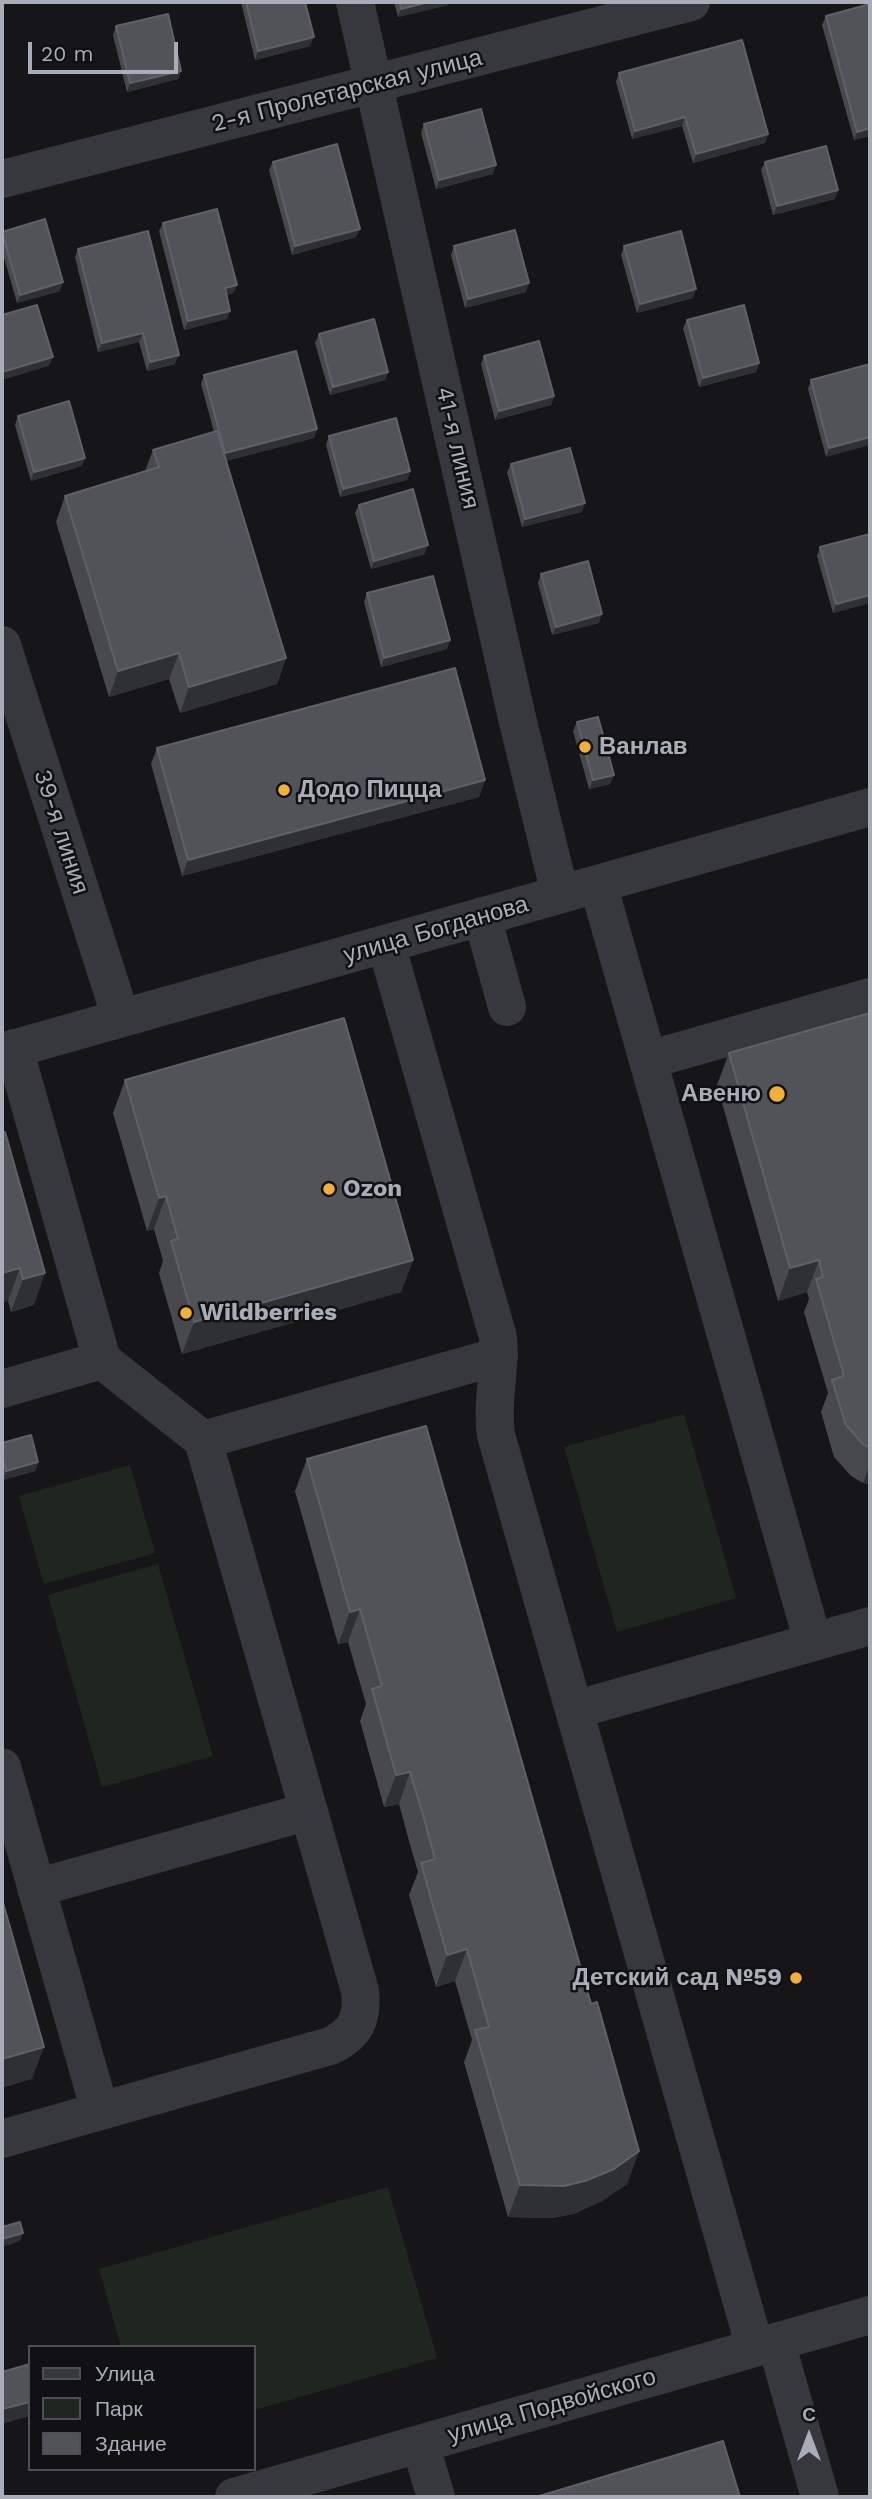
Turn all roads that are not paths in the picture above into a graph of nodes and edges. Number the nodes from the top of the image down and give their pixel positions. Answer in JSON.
{"nodes":[{"id":1,"x":355,"y":2,"type":"edge"},
{"id":2,"x":691,"y":2,"type":"edge"},
{"id":3,"x":375,"y":83,"type":"junction"},
{"id":4,"x":2,"y":179,"type":"edge"},
{"id":5,"x":2,"y":645,"type":"edge"},
{"id":6,"x":870,"y":807,"type":"edge"},
{"id":7,"x":598,"y":884,"type":"junction"},
{"id":8,"x":560,"y":894,"type":"junction"},
{"id":9,"x":482,"y":916,"type":"junction"},
{"id":10,"x":386,"y":944,"type":"junction"},
{"id":11,"x":870,"y":997,"type":"edge"},
{"id":12,"x":507,"y":1007,"type":"dead end"},
{"id":13,"x":121,"y":1018,"type":"junction"},
{"id":14,"x":8,"y":1050,"type":"edge"},
{"id":15,"x":648,"y":1060,"type":"junction"},
{"id":16,"x":499,"y":1356,"type":"junction"},
{"id":17,"x":102,"y":1360,"type":"junction"},
{"id":18,"x":2,"y":1389,"type":"edge"},
{"id":19,"x":203,"y":1440,"type":"junction"},
{"id":20,"x":870,"y":1626,"type":"edge"},
{"id":21,"x":813,"y":1642,"type":"junction"},
{"id":22,"x":574,"y":1710,"type":"junction"},
{"id":23,"x":2,"y":1767,"type":"edge"},
{"id":24,"x":309,"y":1811,"type":"junction"},
{"id":25,"x":36,"y":1888,"type":"junction"},
{"id":26,"x":100,"y":2111,"type":"junction"},
{"id":27,"x":2,"y":2138,"type":"edge"},
{"id":28,"x":870,"y":2315,"type":"edge"},
{"id":29,"x":765,"y":2345,"type":"junction"},
{"id":30,"x":420,"y":2444,"type":"junction"},
{"id":31,"x":234,"y":2497,"type":"edge"},
{"id":32,"x":436,"y":2497,"type":"edge"},
{"id":33,"x":820,"y":2497,"type":"edge"}],
"edges":[{"from":1,"to":3,"type":"street","name":"41-я линия"},
{"from":2,"to":3,"type":"street","name":"2-я Пролетарская улица"},
{"from":3,"to":4,"type":"street","name":"2-я Пролетарская улица"},
{"from":3,"to":8,"type":"street","name":"41-я линия"},
{"from":5,"to":13,"type":"street","name":"39-я линия"},
{"from":6,"to":7,"type":"street","name":"улица Богданова"},
{"from":7,"to":8,"type":"street","name":"улица Богданова"},
{"from":7,"to":15,"type":"street"},
{"from":8,"to":9,"type":"street","name":"улица Богданова"},
{"from":9,"to":10,"type":"street","name":"улица Богданова"},
{"from":9,"to":12,"type":"street"},
{"from":10,"to":13,"type":"street","name":"улица Богданова"},
{"from":10,"to":16,"type":"street"},
{"from":11,"to":15,"type":"street"},
{"from":13,"to":14,"type":"street","name":"улица Богданова"},
{"from":14,"to":17,"type":"street"},
{"from":15,"to":21,"type":"street"},
{"from":16,"to":19,"type":"street"},
{"from":16,"to":22,"type":"street"},
{"from":17,"to":18,"type":"street"},
{"from":17,"to":19,"type":"street"},
{"from":19,"to":24,"type":"street"},
{"from":20,"to":21,"type":"street"},
{"from":21,"to":22,"type":"street"},
{"from":22,"to":29,"type":"street"},
{"from":23,"to":25,"type":"street"},
{"from":24,"to":25,"type":"street"},
{"from":24,"to":26,"type":"street"},
{"from":25,"to":26,"type":"street"},
{"from":26,"to":27,"type":"street"},
{"from":28,"to":29,"type":"street","name":"улица Подвойского"},
{"from":29,"to":30,"type":"street","name":"улица Подвойского"},
{"from":29,"to":33,"type":"street"},
{"from":30,"to":31,"type":"street","name":"улица Подвойского"},
{"from":30,"to":32,"type":"street"}]}
